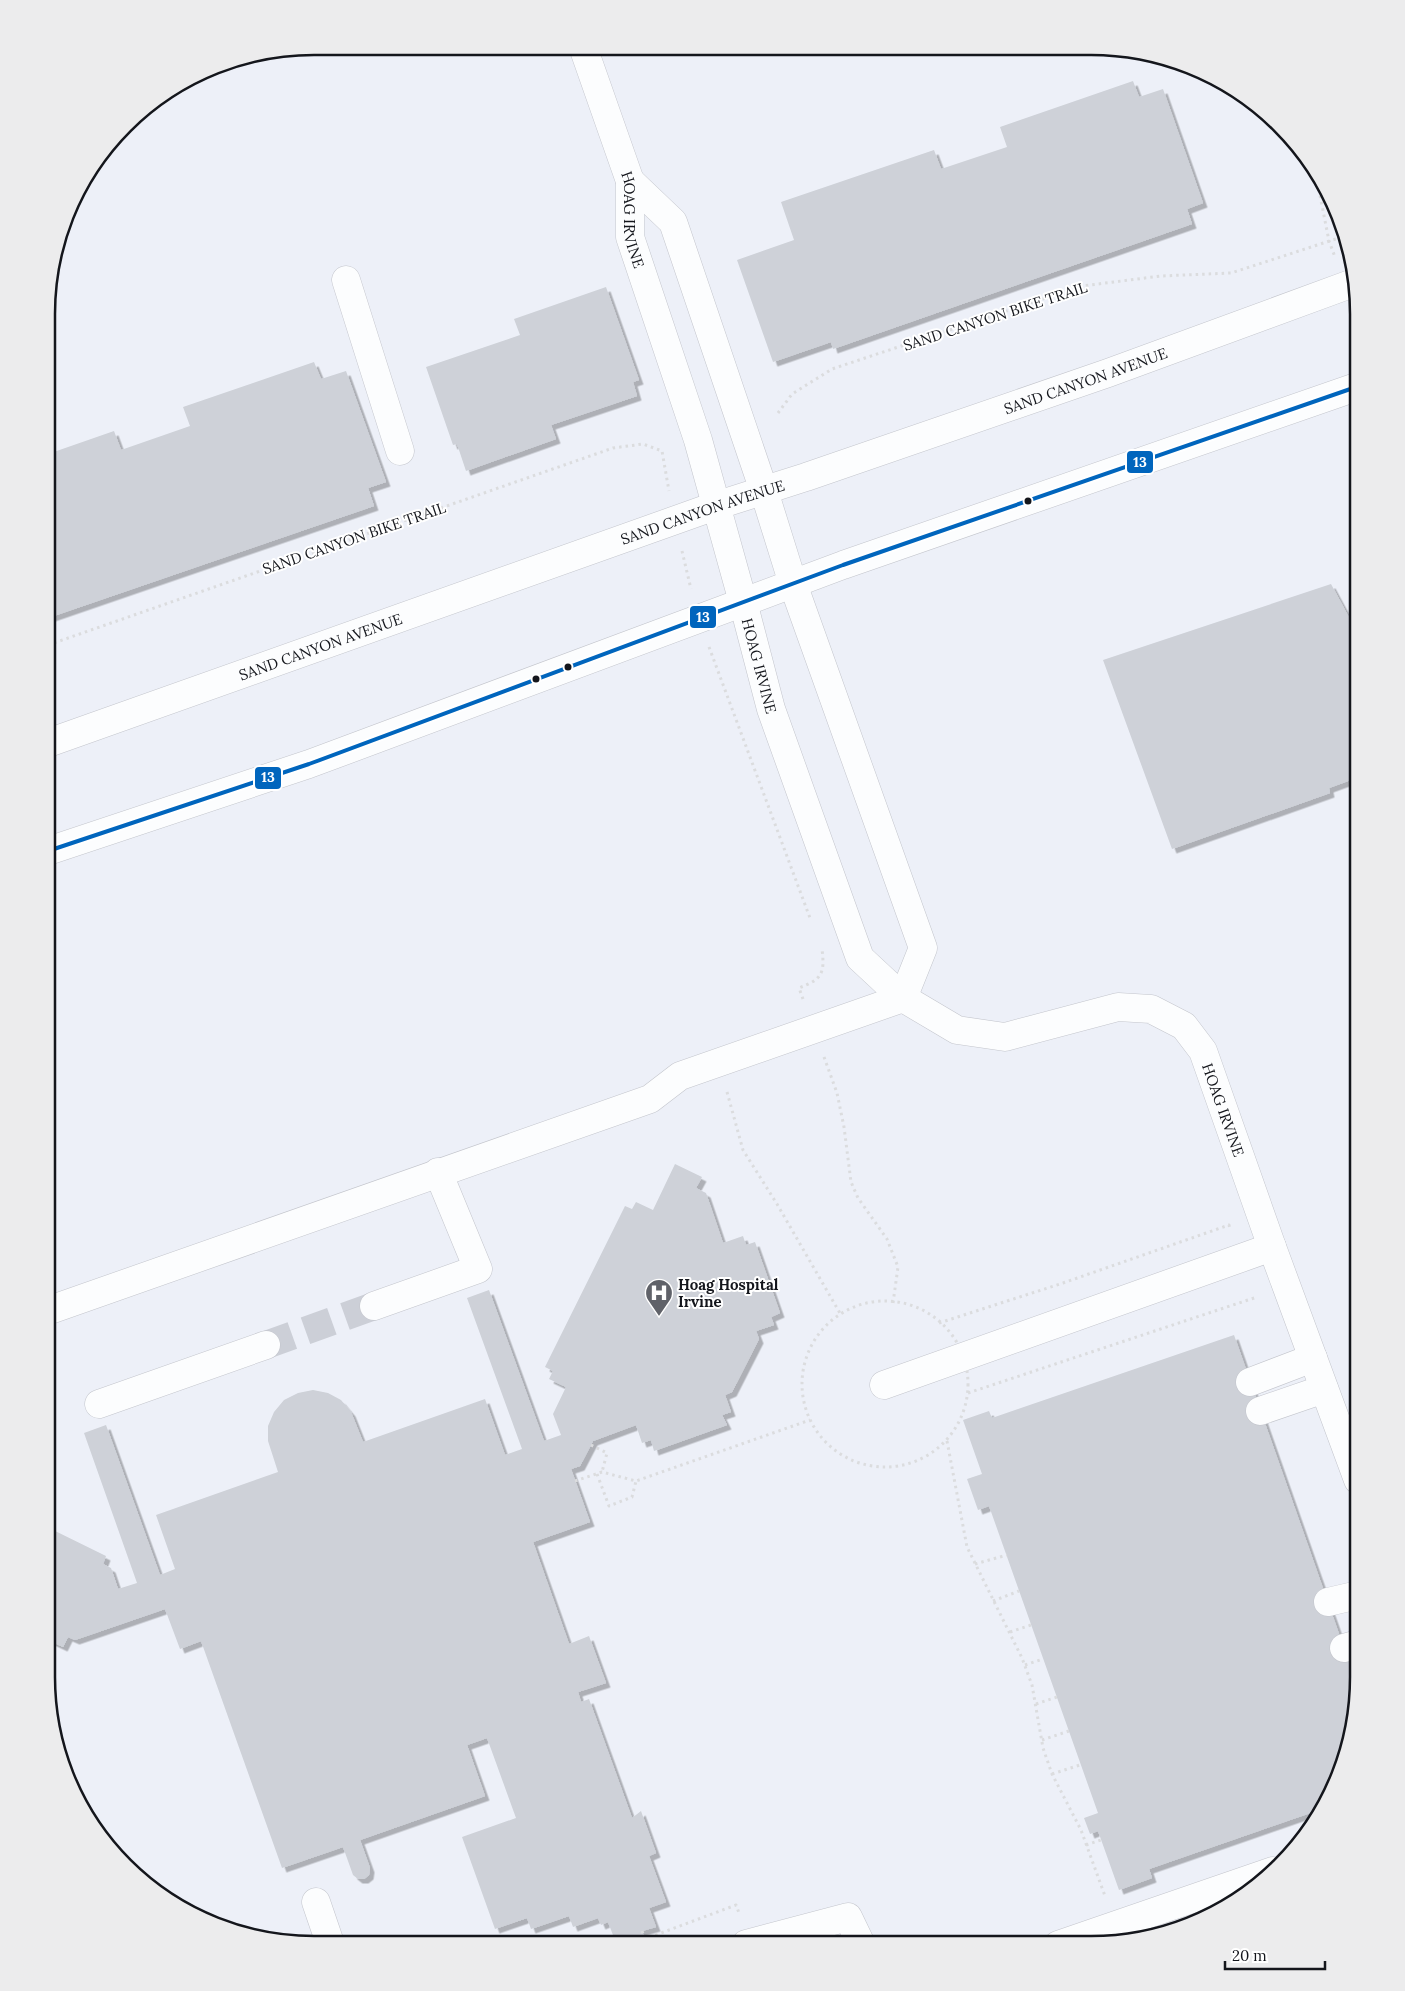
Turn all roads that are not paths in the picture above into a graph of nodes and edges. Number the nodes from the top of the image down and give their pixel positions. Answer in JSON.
{"nodes":[{"id":1,"x":585,"y":55,"type":"edge"},
{"id":2,"x":630,"y":181,"type":"junction"},
{"id":3,"x":346,"y":280,"type":"dead end"},
{"id":4,"x":1348,"y":285,"type":"edge"},
{"id":5,"x":1350,"y":389,"type":"edge"},
{"id":6,"x":400,"y":451,"type":"dead end"},
{"id":7,"x":764,"y":491,"type":"junction"},
{"id":8,"x":715,"y":506,"type":"junction"},
{"id":9,"x":793,"y":584,"type":"junction"},
{"id":10,"x":744,"y":602,"type":"junction"},
{"id":11,"x":55,"y":741,"type":"edge"},
{"id":12,"x":55,"y":849,"type":"edge"},
{"id":13,"x":903,"y":998,"type":"junction"},
{"id":14,"x":438,"y":1172,"type":"junction"},
{"id":15,"x":1272,"y":1247,"type":"junction"},
{"id":16,"x":374,"y":1306,"type":"tunnel mouth"},
{"id":17,"x":55,"y":1308,"type":"edge"},
{"id":18,"x":266,"y":1345,"type":"tunnel mouth"},
{"id":19,"x":1313,"y":1358,"type":"junction"},
{"id":20,"x":1250,"y":1382,"type":"dead end"},
{"id":21,"x":884,"y":1385,"type":"dead end"},
{"id":22,"x":1324,"y":1389,"type":"junction"},
{"id":23,"x":99,"y":1404,"type":"dead end"},
{"id":24,"x":1260,"y":1411,"type":"dead end"},
{"id":25,"x":1350,"y":1459,"type":"edge"},
{"id":26,"x":1350,"y":1597,"type":"edge"},
{"id":27,"x":1328,"y":1602,"type":"dead end"},
{"id":28,"x":1253,"y":1879,"type":"edge"},
{"id":29,"x":316,"y":1902,"type":"dead end"},
{"id":30,"x":328,"y":1936,"type":"edge"},
{"id":31,"x":775,"y":1936,"type":"edge"},
{"id":32,"x":857,"y":1936,"type":"edge"},
{"id":33,"x":1084,"y":1936,"type":"edge"}],
"edges":[{"from":1,"to":2,"type":"street"},
{"from":2,"to":7,"type":"street","name":"HOAG IRVINE"},
{"from":2,"to":8,"type":"street","name":"HOAG IRVINE"},
{"from":3,"to":6,"type":"street"},
{"from":4,"to":7,"type":"street","name":"SAND CANYON AVENUE"},
{"from":5,"to":9,"type":"street"},
{"from":7,"to":8,"type":"street","name":"SAND CANYON AVENUE"},
{"from":7,"to":9,"type":"street","name":"HOAG IRVINE"},
{"from":8,"to":10,"type":"street","name":"HOAG IRVINE"},
{"from":8,"to":11,"type":"street","name":"SAND CANYON AVENUE"},
{"from":9,"to":10,"type":"street"},
{"from":9,"to":13,"type":"street","name":"HOAG IRVINE"},
{"from":10,"to":12,"type":"street"},
{"from":10,"to":13,"type":"street","name":"HOAG IRVINE"},
{"from":13,"to":14,"type":"street"},
{"from":13,"to":15,"type":"street","name":"HOAG IRVINE"},
{"from":14,"to":16,"type":"street"},
{"from":14,"to":17,"type":"street"},
{"from":15,"to":19,"type":"street","name":"HOAG IRVINE"},
{"from":15,"to":21,"type":"street"},
{"from":18,"to":23,"type":"street"},
{"from":19,"to":20,"type":"street"},
{"from":19,"to":22,"type":"street","name":"HOAG IRVINE"},
{"from":22,"to":24,"type":"street"},
{"from":22,"to":25,"type":"street","name":"HOAG IRVINE"},
{"from":26,"to":27,"type":"street"},
{"from":28,"to":33,"type":"street"},
{"from":29,"to":30,"type":"street"},
{"from":31,"to":32,"type":"street"}]}
